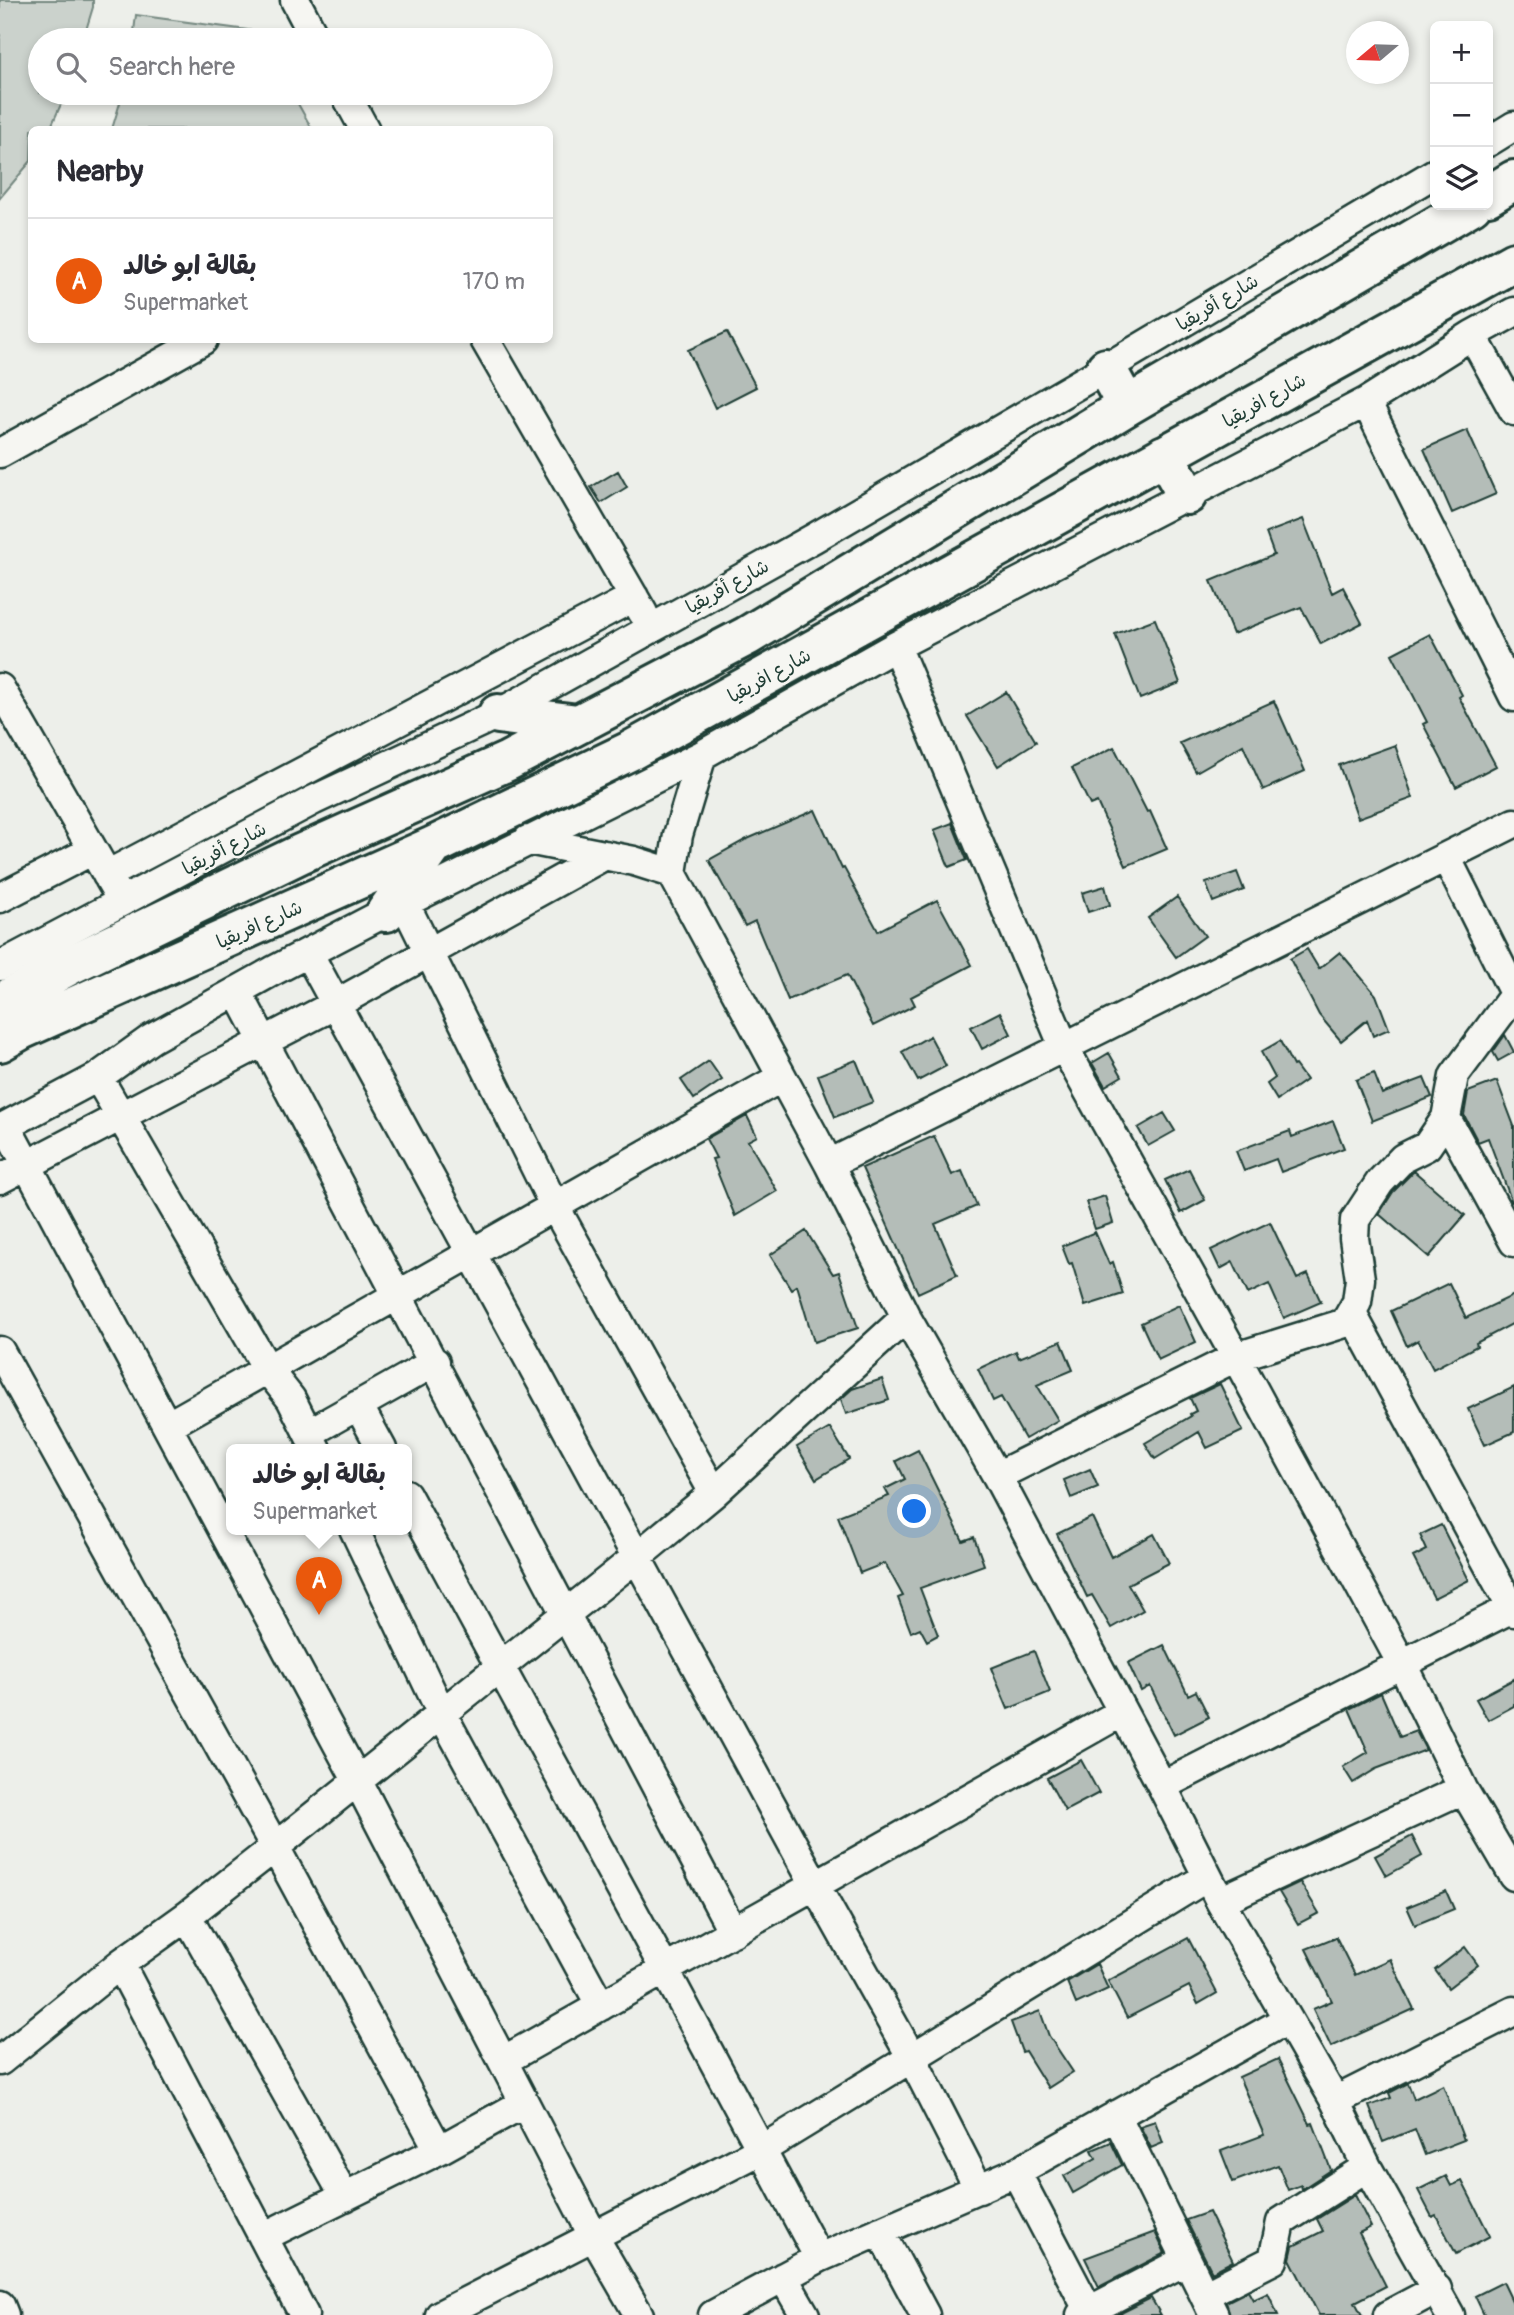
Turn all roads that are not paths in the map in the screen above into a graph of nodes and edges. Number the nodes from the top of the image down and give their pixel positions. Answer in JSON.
{"nodes":[{"id":1,"x":295,"y":0,"type":"edge"},
{"id":2,"x":310,"y":28,"type":"edge"},
{"id":3,"x":351,"y":105,"type":"edge"},
{"id":4,"x":363,"y":126,"type":"edge"},
{"id":5,"x":1514,"y":126,"type":"edge"},
{"id":6,"x":1493,"y":139,"type":"edge"},
{"id":7,"x":1430,"y":176,"type":"edge"},
{"id":8,"x":1514,"y":180,"type":"edge"},
{"id":9,"x":1493,"y":192,"type":"edge"},
{"id":10,"x":1463,"y":210,"type":"edge"},
{"id":11,"x":1514,"y":262,"type":"edge"},
{"id":12,"x":1514,"y":312,"type":"edge"},
{"id":13,"x":1472,"y":335,"type":"junction"},
{"id":14,"x":198,"y":343,"type":"edge"},
{"id":15,"x":487,"y":343,"type":"edge"},
{"id":16,"x":1106,"y":368,"type":"junction"},
{"id":17,"x":1366,"y":402,"type":"junction"},
{"id":18,"x":1127,"y":406,"type":"junction"},
{"id":19,"x":1514,"y":411,"type":"edge"},
{"id":20,"x":0,"y":453,"type":"edge"},
{"id":21,"x":1164,"y":455,"type":"junction"},
{"id":22,"x":1187,"y":495,"type":"junction"},
{"id":23,"x":634,"y":597,"type":"junction"},
{"id":24,"x":651,"y":628,"type":"junction"},
{"id":25,"x":896,"y":646,"type":"junction"},
{"id":26,"x":0,"y":688,"type":"edge"},
{"id":27,"x":1514,"y":697,"type":"edge"},
{"id":28,"x":498,"y":715,"type":"junction"},
{"id":29,"x":578,"y":724,"type":"junction"},
{"id":30,"x":702,"y":755,"type":"junction"},
{"id":31,"x":1514,"y":823,"type":"edge"},
{"id":32,"x":528,"y":840,"type":"junction"},
{"id":33,"x":433,"y":846,"type":"junction"},
{"id":34,"x":93,"y":850,"type":"junction"},
{"id":35,"x":605,"y":855,"type":"junction"},
{"id":36,"x":1446,"y":857,"type":"junction"},
{"id":37,"x":672,"y":873,"type":"junction"},
{"id":38,"x":107,"y":875,"type":"junction"},
{"id":39,"x":0,"y":898,"type":"edge"},
{"id":40,"x":122,"y":902,"type":"junction"},
{"id":41,"x":395,"y":907,"type":"junction"},
{"id":42,"x":428,"y":951,"type":"junction"},
{"id":43,"x":308,"y":953,"type":"junction"},
{"id":44,"x":0,"y":966,"type":"edge"},
{"id":45,"x":237,"y":991,"type":"junction"},
{"id":46,"x":1514,"y":994,"type":"edge"},
{"id":47,"x":0,"y":1003,"type":"edge"},
{"id":48,"x":336,"y":1004,"type":"junction"},
{"id":49,"x":264,"y":1041,"type":"junction"},
{"id":50,"x":0,"y":1042,"type":"edge"},
{"id":51,"x":1064,"y":1047,"type":"junction"},
{"id":52,"x":98,"y":1077,"type":"junction"},
{"id":53,"x":782,"y":1077,"type":"junction"},
{"id":54,"x":121,"y":1116,"type":"junction"},
{"id":55,"x":1446,"y":1118,"type":"junction"},
{"id":56,"x":3,"y":1127,"type":"edge"},
{"id":57,"x":27,"y":1164,"type":"junction"},
{"id":58,"x":829,"y":1164,"type":"junction"},
{"id":59,"x":0,"y":1178,"type":"edge"},
{"id":60,"x":554,"y":1205,"type":"junction"},
{"id":61,"x":1514,"y":1242,"type":"edge"},
{"id":62,"x":473,"y":1253,"type":"junction"},
{"id":63,"x":399,"y":1295,"type":"junction"},
{"id":64,"x":1352,"y":1314,"type":"junction"},
{"id":65,"x":906,"y":1317,"type":"junction"},
{"id":66,"x":0,"y":1351,"type":"edge"},
{"id":67,"x":1236,"y":1357,"type":"junction"},
{"id":68,"x":435,"y":1363,"type":"junction"},
{"id":69,"x":268,"y":1370,"type":"junction"},
{"id":70,"x":358,"y":1405,"type":"junction"},
{"id":71,"x":167,"y":1426,"type":"junction"},
{"id":72,"x":312,"y":1441,"type":"edge"},
{"id":73,"x":379,"y":1444,"type":"edge"},
{"id":74,"x":998,"y":1476,"type":"junction"},
{"id":75,"x":714,"y":1493,"type":"junction"},
{"id":76,"x":412,"y":1503,"type":"edge"},
{"id":77,"x":358,"y":1535,"type":"edge"},
{"id":78,"x":638,"y":1556,"type":"junction"},
{"id":79,"x":1513,"y":1609,"type":"edge"},
{"id":80,"x":567,"y":1614,"type":"junction"},
{"id":81,"x":1402,"y":1664,"type":"junction"},
{"id":82,"x":500,"y":1667,"type":"junction"},
{"id":83,"x":1122,"y":1712,"type":"junction"},
{"id":84,"x":442,"y":1714,"type":"junction"},
{"id":85,"x":358,"y":1782,"type":"junction"},
{"id":86,"x":1162,"y":1786,"type":"junction"},
{"id":87,"x":1463,"y":1789,"type":"junction"},
{"id":88,"x":275,"y":1847,"type":"junction"},
{"id":89,"x":1514,"y":1877,"type":"edge"},
{"id":90,"x":815,"y":1885,"type":"junction"},
{"id":91,"x":1213,"y":1889,"type":"junction"},
{"id":92,"x":187,"y":1916,"type":"junction"},
{"id":93,"x":733,"y":1932,"type":"junction"},
{"id":94,"x":120,"y":1964,"type":"junction"},
{"id":95,"x":665,"y":1970,"type":"junction"},
{"id":96,"x":601,"y":2006,"type":"junction"},
{"id":97,"x":1514,"y":2011,"type":"edge"},
{"id":98,"x":1288,"y":2019,"type":"junction"},
{"id":99,"x":912,"y":2058,"type":"junction"},
{"id":100,"x":0,"y":2061,"type":"edge"},
{"id":101,"x":503,"y":2061,"type":"junction"},
{"id":102,"x":1335,"y":2101,"type":"junction"},
{"id":103,"x":524,"y":2102,"type":"junction"},
{"id":104,"x":1116,"y":2115,"type":"junction"},
{"id":105,"x":439,"y":2150,"type":"junction"},
{"id":106,"x":761,"y":2150,"type":"junction"},
{"id":107,"x":1367,"y":2167,"type":"junction"},
{"id":108,"x":1016,"y":2172,"type":"junction"},
{"id":109,"x":979,"y":2189,"type":"junction"},
{"id":110,"x":345,"y":2197,"type":"junction"},
{"id":111,"x":880,"y":2231,"type":"junction"},
{"id":112,"x":263,"y":2237,"type":"junction"},
{"id":113,"x":594,"y":2237,"type":"junction"},
{"id":114,"x":818,"y":2258,"type":"junction"},
{"id":115,"x":1187,"y":2260,"type":"junction"},
{"id":116,"x":783,"y":2277,"type":"junction"},
{"id":117,"x":1437,"y":2289,"type":"junction"},
{"id":118,"x":0,"y":2305,"type":"edge"},
{"id":119,"x":1209,"y":2305,"type":"edge"},
{"id":120,"x":1087,"y":2314,"type":"edge"},
{"id":121,"x":4,"y":2315,"type":"edge"},
{"id":122,"x":304,"y":2315,"type":"edge"},
{"id":123,"x":440,"y":2315,"type":"edge"},
{"id":124,"x":639,"y":2315,"type":"edge"},
{"id":125,"x":713,"y":2315,"type":"edge"},
{"id":126,"x":805,"y":2315,"type":"edge"},
{"id":127,"x":925,"y":2315,"type":"edge"},
{"id":128,"x":1388,"y":2315,"type":"edge"},
{"id":129,"x":1450,"y":2315,"type":"edge"}],
"edges":[{"from":1,"to":2,"type":"street"},
{"from":3,"to":4,"type":"street"},
{"from":5,"to":6,"type":"street"},
{"from":7,"to":16,"type":"street","name":"شارع أفريقيا"},
{"from":8,"to":9,"type":"highway"},
{"from":10,"to":18,"type":"highway"},
{"from":11,"to":21,"type":"highway","name":"شارع افريقيا"},
{"from":12,"to":13,"type":"street","name":"شارع افريقيا"},
{"from":13,"to":17,"type":"street","name":"شارع افريقيا"},
{"from":13,"to":19,"type":"street"},
{"from":14,"to":20,"type":"street"},
{"from":15,"to":23,"type":"street"},
{"from":16,"to":18,"type":"highway"},
{"from":16,"to":24,"type":"street","name":"شارع أفريقيا"},
{"from":17,"to":22,"type":"street","name":"شارع افريقيا"},
{"from":17,"to":27,"type":"street"},
{"from":18,"to":29,"type":"highway"},
{"from":21,"to":22,"type":"highway"},
{"from":21,"to":33,"type":"highway","name":"شارع افريقيا"},
{"from":22,"to":25,"type":"street","name":"شارع افريقيا"},
{"from":23,"to":24,"type":"street"},
{"from":23,"to":38,"type":"street"},
{"from":24,"to":28,"type":"street","name":"شارع أفريقيا"},
{"from":25,"to":30,"type":"street","name":"شارع افريقيا"},
{"from":25,"to":51,"type":"street"},
{"from":26,"to":34,"type":"street"},
{"from":28,"to":29,"type":"highway"},
{"from":28,"to":40,"type":"street","name":"شارع أفريقيا"},
{"from":29,"to":47,"type":"highway"},
{"from":30,"to":32,"type":"street","name":"شارع افريقيا"},
{"from":30,"to":37,"type":"street"},
{"from":31,"to":36,"type":"street"},
{"from":32,"to":35,"type":"street"},
{"from":32,"to":41,"type":"street","name":"شارع افريقيا"},
{"from":33,"to":41,"type":"highway"},
{"from":33,"to":50,"type":"highway","name":"شارع افريقيا"},
{"from":34,"to":38,"type":"street"},
{"from":34,"to":39,"type":"street"},
{"from":35,"to":37,"type":"street"},
{"from":35,"to":42,"type":"street"},
{"from":36,"to":46,"type":"street"},
{"from":36,"to":51,"type":"street"},
{"from":37,"to":53,"type":"street"},
{"from":38,"to":40,"type":"street"},
{"from":40,"to":44,"type":"street","name":"شارع أفريقيا"},
{"from":41,"to":42,"type":"street"},
{"from":41,"to":43,"type":"street","name":"شارع افريقيا"},
{"from":42,"to":48,"type":"street"},
{"from":42,"to":60,"type":"street"},
{"from":43,"to":45,"type":"street","name":"شارع افريقيا"},
{"from":43,"to":48,"type":"street"},
{"from":45,"to":49,"type":"street"},
{"from":45,"to":52,"type":"street","name":"شارع افريقيا"},
{"from":46,"to":55,"type":"street"},
{"from":48,"to":49,"type":"street"},
{"from":48,"to":62,"type":"street"},
{"from":49,"to":54,"type":"street"},
{"from":49,"to":63,"type":"street"},
{"from":51,"to":58,"type":"street"},
{"from":51,"to":67,"type":"street"},
{"from":52,"to":54,"type":"street"},
{"from":52,"to":56,"type":"street"},
{"from":53,"to":58,"type":"street"},
{"from":53,"to":60,"type":"street"},
{"from":54,"to":57,"type":"street"},
{"from":54,"to":69,"type":"street"},
{"from":55,"to":61,"type":"street"},
{"from":55,"to":64,"type":"street"},
{"from":56,"to":57,"type":"street"},
{"from":57,"to":59,"type":"street"},
{"from":57,"to":71,"type":"street"},
{"from":58,"to":65,"type":"street"},
{"from":60,"to":62,"type":"street"},
{"from":60,"to":75,"type":"street"},
{"from":62,"to":63,"type":"street"},
{"from":62,"to":78,"type":"street"},
{"from":63,"to":68,"type":"street"},
{"from":63,"to":69,"type":"street"},
{"from":64,"to":67,"type":"street"},
{"from":64,"to":79,"type":"street"},
{"from":65,"to":74,"type":"street"},
{"from":65,"to":75,"type":"street"},
{"from":66,"to":88,"type":"street"},
{"from":67,"to":74,"type":"street"},
{"from":67,"to":81,"type":"street"},
{"from":68,"to":70,"type":"street"},
{"from":68,"to":80,"type":"street"},
{"from":69,"to":71,"type":"street"},
{"from":69,"to":72,"type":"street"},
{"from":70,"to":72,"type":"street"},
{"from":70,"to":73,"type":"street"},
{"from":71,"to":85,"type":"street"},
{"from":74,"to":83,"type":"street"},
{"from":75,"to":78,"type":"street"},
{"from":76,"to":82,"type":"street"},
{"from":77,"to":84,"type":"street"},
{"from":78,"to":80,"type":"street"},
{"from":78,"to":90,"type":"street"},
{"from":79,"to":81,"type":"street"},
{"from":80,"to":82,"type":"street"},
{"from":80,"to":93,"type":"street"},
{"from":81,"to":86,"type":"street"},
{"from":81,"to":87,"type":"street"},
{"from":82,"to":84,"type":"street"},
{"from":82,"to":95,"type":"street"},
{"from":83,"to":86,"type":"street"},
{"from":83,"to":90,"type":"street"},
{"from":84,"to":85,"type":"street"},
{"from":84,"to":96,"type":"street"},
{"from":85,"to":88,"type":"street"},
{"from":85,"to":101,"type":"street"},
{"from":86,"to":91,"type":"street"},
{"from":87,"to":89,"type":"street"},
{"from":87,"to":91,"type":"street"},
{"from":88,"to":92,"type":"street"},
{"from":88,"to":105,"type":"street"},
{"from":90,"to":93,"type":"street"},
{"from":90,"to":99,"type":"street"},
{"from":91,"to":98,"type":"street"},
{"from":91,"to":99,"type":"street"},
{"from":92,"to":94,"type":"street"},
{"from":92,"to":110,"type":"street"},
{"from":93,"to":95,"type":"street"},
{"from":94,"to":100,"type":"street"},
{"from":94,"to":112,"type":"street"},
{"from":95,"to":96,"type":"street"},
{"from":95,"to":106,"type":"street"},
{"from":96,"to":101,"type":"street"},
{"from":97,"to":102,"type":"street"},
{"from":98,"to":102,"type":"street"},
{"from":98,"to":104,"type":"street"},
{"from":99,"to":106,"type":"street"},
{"from":99,"to":109,"type":"street"},
{"from":101,"to":103,"type":"street"},
{"from":102,"to":107,"type":"street"},
{"from":103,"to":105,"type":"street"},
{"from":103,"to":113,"type":"street"},
{"from":104,"to":108,"type":"street"},
{"from":104,"to":115,"type":"street"},
{"from":105,"to":110,"type":"street"},
{"from":106,"to":113,"type":"street"},
{"from":106,"to":114,"type":"street"},
{"from":107,"to":117,"type":"street"},
{"from":107,"to":119,"type":"street"},
{"from":108,"to":109,"type":"street"},
{"from":108,"to":120,"type":"street"},
{"from":109,"to":111,"type":"street"},
{"from":110,"to":112,"type":"street"},
{"from":111,"to":114,"type":"street"},
{"from":111,"to":127,"type":"street"},
{"from":112,"to":122,"type":"street"},
{"from":113,"to":123,"type":"street"},
{"from":113,"to":124,"type":"street"},
{"from":114,"to":116,"type":"street"},
{"from":115,"to":119,"type":"street"},
{"from":115,"to":120,"type":"street"},
{"from":116,"to":125,"type":"street"},
{"from":116,"to":126,"type":"street"},
{"from":117,"to":128,"type":"street"},
{"from":117,"to":129,"type":"street"},
{"from":118,"to":121,"type":"street"}]}
